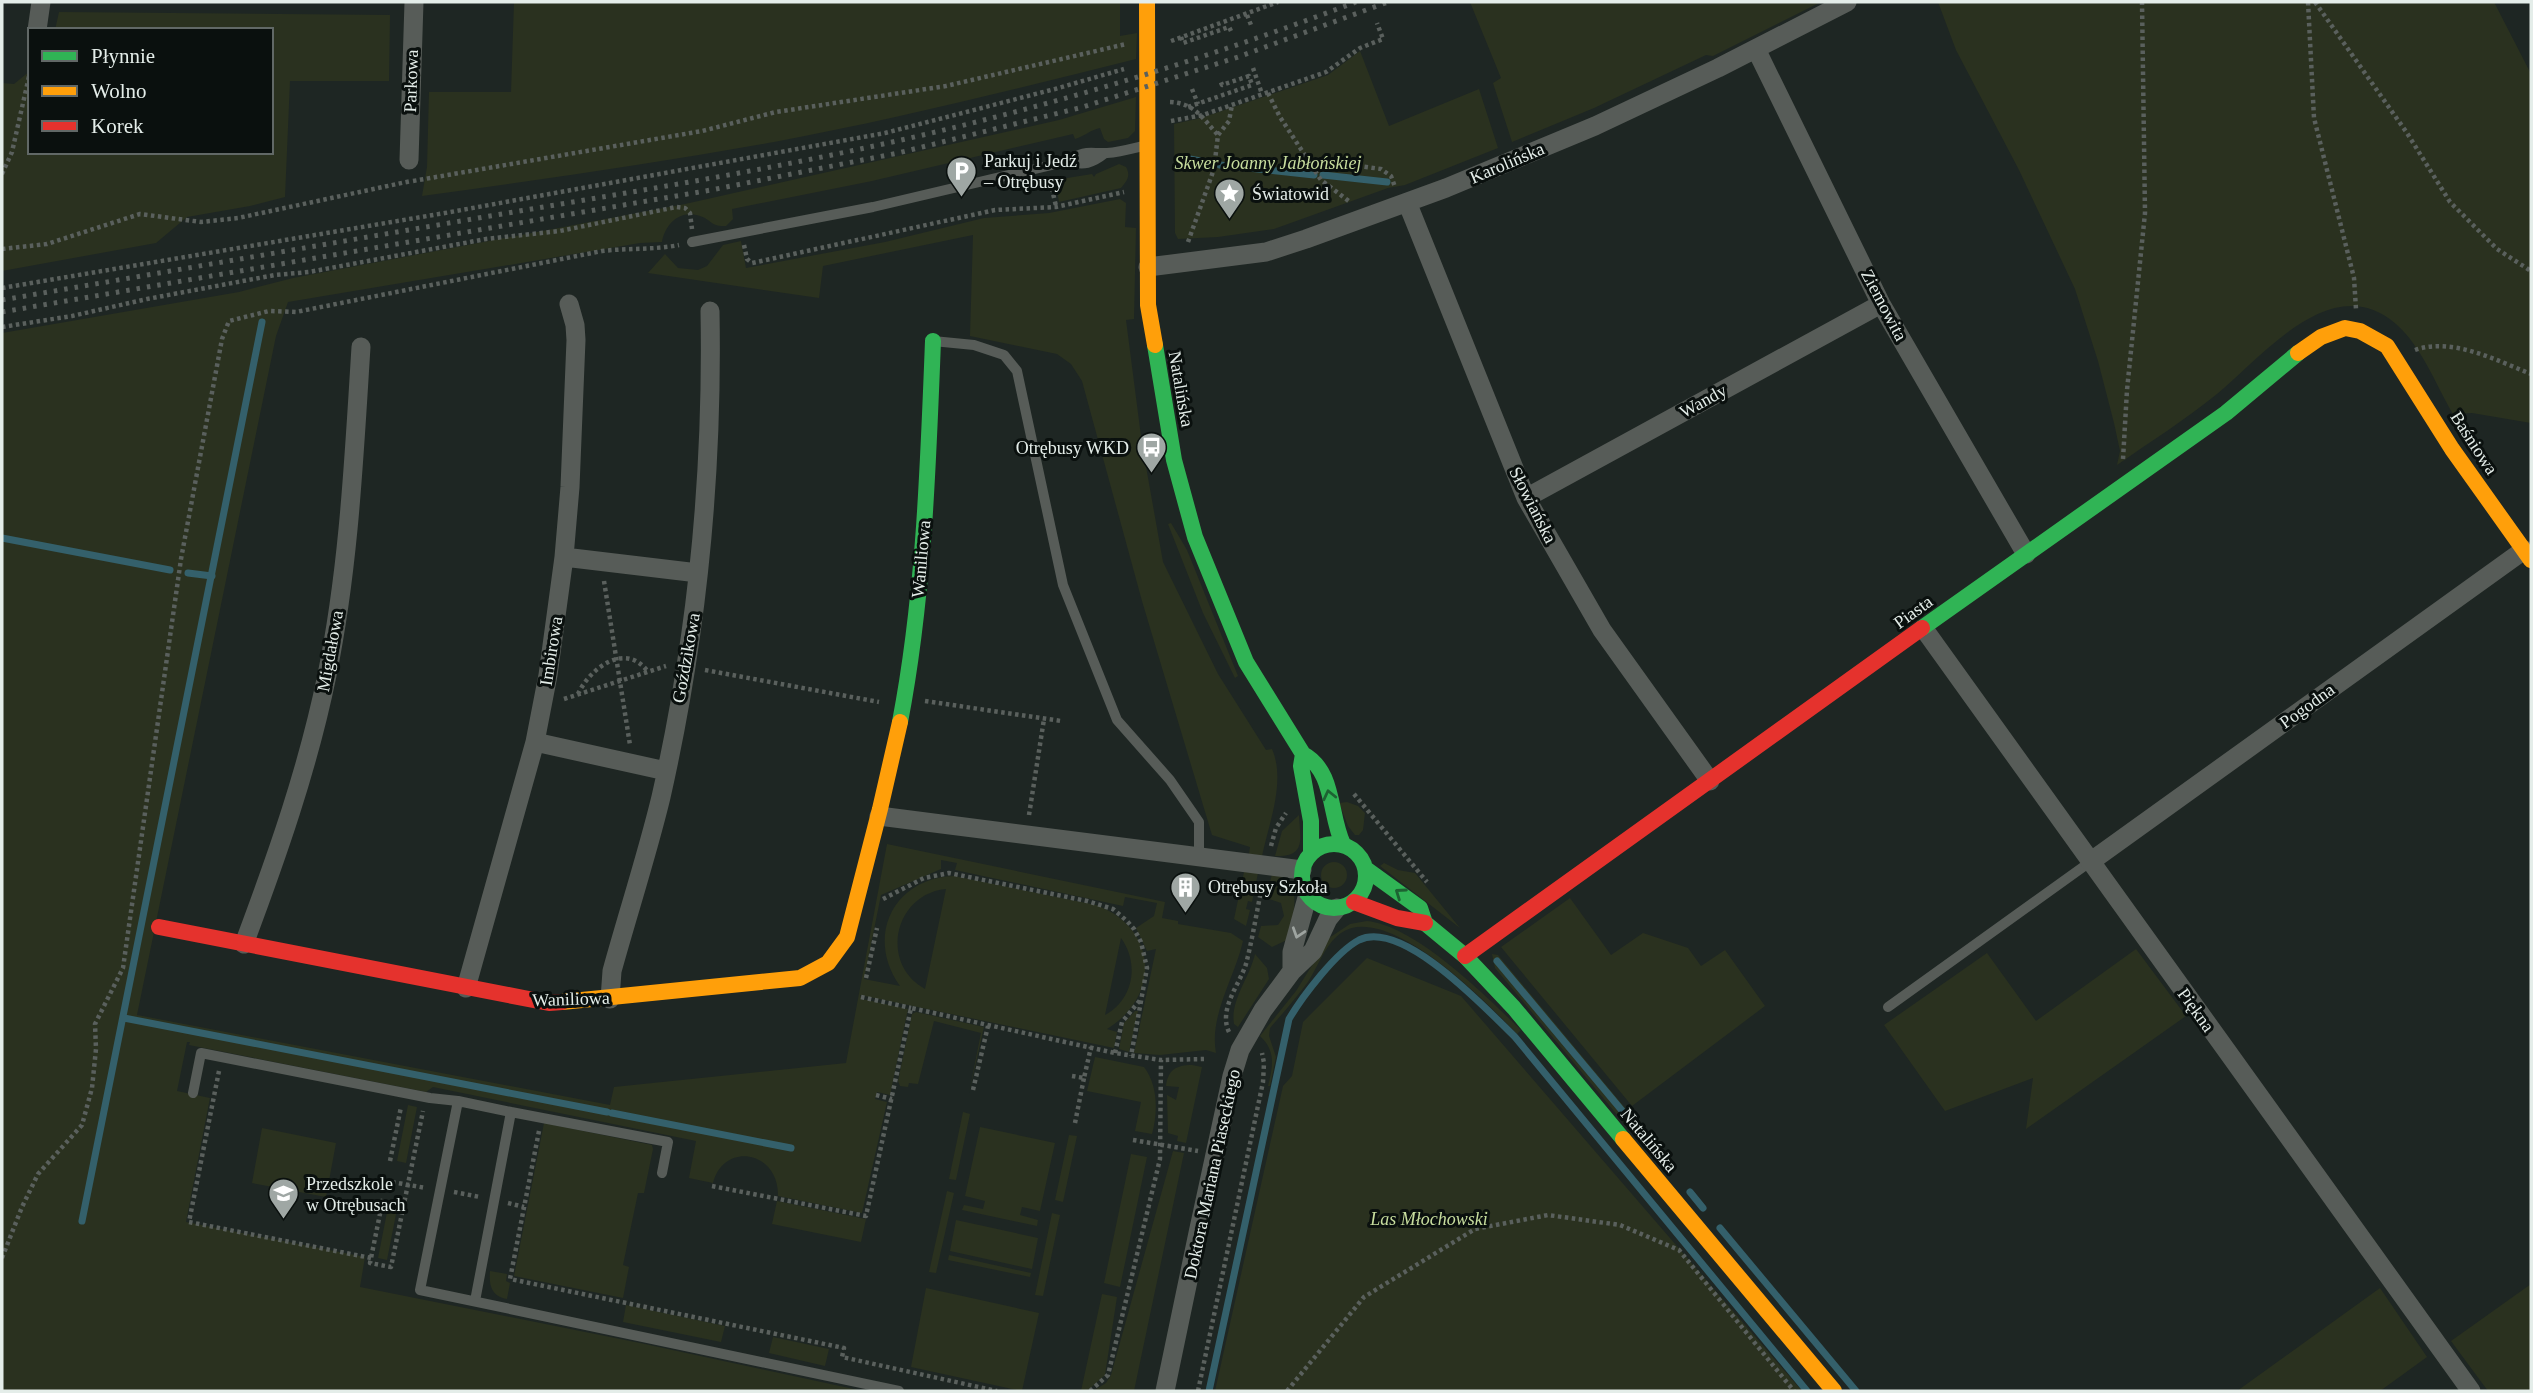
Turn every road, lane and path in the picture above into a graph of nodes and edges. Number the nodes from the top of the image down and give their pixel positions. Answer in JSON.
{"nodes":[{"id":1,"x":41,"y":2,"type":"edge"},
{"id":2,"x":414,"y":2,"type":"edge"},
{"id":3,"x":1147,"y":2,"type":"edge"},
{"id":4,"x":1278,"y":2,"type":"edge"},
{"id":5,"x":1847,"y":2,"type":"edge"},
{"id":6,"x":2142,"y":2,"type":"edge"},
{"id":7,"x":2308,"y":2,"type":"edge"},
{"id":8,"x":2315,"y":2,"type":"edge"},
{"id":9,"x":1247,"y":15,"type":"junction"},
{"id":10,"x":1377,"y":23,"type":"dead end"},
{"id":11,"x":1251,"y":25,"type":"dead end"},
{"id":12,"x":37,"y":28,"type":"edge"},
{"id":13,"x":1231,"y":31,"type":"dead end"},
{"id":14,"x":1181,"y":37,"type":"junction"},
{"id":15,"x":1148,"y":45,"type":"junction"},
{"id":16,"x":1168,"y":48,"type":"dead end"},
{"id":17,"x":1756,"y":49,"type":"junction"},
{"id":18,"x":1148,"y":62,"type":"junction"},
{"id":19,"x":1253,"y":68,"type":"dead end"},
{"id":20,"x":1220,"y":80,"type":"dead end"},
{"id":21,"x":28,"y":81,"type":"edge"},
{"id":22,"x":1192,"y":89,"type":"dead end"},
{"id":23,"x":1265,"y":93,"type":"junction"},
{"id":24,"x":1162,"y":102,"type":"dead end"},
{"id":25,"x":1198,"y":104,"type":"junction"},
{"id":26,"x":1232,"y":105,"type":"junction"},
{"id":27,"x":1188,"y":107,"type":"junction"},
{"id":28,"x":1203,"y":116,"type":"junction"},
{"id":29,"x":1171,"y":121,"type":"dead end"},
{"id":30,"x":1218,"y":135,"type":"junction"},
{"id":31,"x":1148,"y":145,"type":"junction"},
{"id":32,"x":409,"y":160,"type":"joint"},
{"id":33,"x":1309,"y":161,"type":"junction"},
{"id":34,"x":1047,"y":166,"type":"junction"},
{"id":35,"x":2,"y":174,"type":"edge"},
{"id":36,"x":412,"y":181,"type":"junction"},
{"id":37,"x":1132,"y":191,"type":"dead end"},
{"id":38,"x":1352,"y":203,"type":"dead end"},
{"id":39,"x":1404,"y":204,"type":"junction"},
{"id":40,"x":1056,"y":207,"type":"junction"},
{"id":41,"x":742,"y":233,"type":"junction"},
{"id":42,"x":692,"y":242,"type":"joint"},
{"id":43,"x":1187,"y":245,"type":"dead end"},
{"id":44,"x":2,"y":250,"type":"edge"},
{"id":45,"x":1148,"y":267,"type":"junction"},
{"id":46,"x":2531,"y":271,"type":"edge"},
{"id":47,"x":2,"y":288,"type":"edge"},
{"id":48,"x":569,"y":304,"type":"dead end"},
{"id":49,"x":1881,"y":304,"type":"junction"},
{"id":50,"x":710,"y":311,"type":"dead end"},
{"id":51,"x":2356,"y":313,"type":"dead end"},
{"id":52,"x":2,"y":327,"type":"edge"},
{"id":53,"x":933,"y":341,"type":"joint"},
{"id":54,"x":2387,"y":345,"type":"joint"},
{"id":55,"x":361,"y":347,"type":"dead end"},
{"id":56,"x":2412,"y":351,"type":"dead end"},
{"id":57,"x":2531,"y":374,"type":"edge"},
{"id":58,"x":2120,"y":488,"type":"junction"},
{"id":59,"x":1526,"y":498,"type":"junction"},
{"id":60,"x":2026,"y":554,"type":"junction"},
{"id":61,"x":2528,"y":555,"type":"edge"},
{"id":62,"x":564,"y":557,"type":"junction"},
{"id":63,"x":181,"y":559,"type":"dead end"},
{"id":64,"x":602,"y":573,"type":"dead end"},
{"id":65,"x":698,"y":573,"type":"junction"},
{"id":66,"x":1923,"y":629,"type":"junction"},
{"id":67,"x":617,"y":659,"type":"junction"},
{"id":68,"x":673,"y":664,"type":"dead end"},
{"id":69,"x":698,"y":668,"type":"dead end"},
{"id":70,"x":648,"y":672,"type":"junction"},
{"id":71,"x":620,"y":681,"type":"junction"},
{"id":72,"x":578,"y":695,"type":"junction"},
{"id":73,"x":914,"y":700,"type":"dead end"},
{"id":74,"x":555,"y":702,"type":"dead end"},
{"id":75,"x":887,"y":703,"type":"dead end"},
{"id":76,"x":1044,"y":719,"type":"junction"},
{"id":77,"x":1061,"y":721,"type":"dead end"},
{"id":78,"x":535,"y":742,"type":"junction"},
{"id":79,"x":631,"y":752,"type":"dead end"},
{"id":80,"x":1303,"y":754,"type":"junction"},
{"id":81,"x":666,"y":771,"type":"junction"},
{"id":82,"x":1710,"y":781,"type":"junction"},
{"id":83,"x":1350,"y":788,"type":"dead end"},
{"id":84,"x":879,"y":816,"type":"junction"},
{"id":85,"x":1028,"y":824,"type":"dead end"},
{"id":86,"x":1273,"y":834,"type":"dead end"},
{"id":87,"x":1343,"y":844,"type":"junction"},
{"id":88,"x":1199,"y":857,"type":"junction"},
{"id":89,"x":1307,"y":862,"type":"junction"},
{"id":90,"x":2090,"y":862,"type":"junction"},
{"id":91,"x":1267,"y":865,"type":"junction"},
{"id":92,"x":1366,"y":869,"type":"junction"},
{"id":93,"x":1429,"y":884,"type":"dead end"},
{"id":94,"x":1308,"y":894,"type":"junction"},
{"id":95,"x":1345,"y":905,"type":"junction"},
{"id":96,"x":880,"y":911,"type":"dead end"},
{"id":97,"x":1425,"y":923,"type":"junction"},
{"id":98,"x":877,"y":925,"type":"dead end"},
{"id":99,"x":159,"y":927,"type":"dead end"},
{"id":100,"x":244,"y":944,"type":"junction"},
{"id":101,"x":1465,"y":956,"type":"junction"},
{"id":102,"x":1292,"y":971,"type":"junction"},
{"id":103,"x":866,"y":978,"type":"dead end"},
{"id":104,"x":466,"y":988,"type":"junction"},
{"id":105,"x":861,"y":997,"type":"dead end"},
{"id":106,"x":1143,"y":997,"type":"junction"},
{"id":107,"x":610,"y":999,"type":"junction"},
{"id":108,"x":1888,"y":1007,"type":"dead end"},
{"id":109,"x":911,"y":1008,"type":"junction"},
{"id":110,"x":988,"y":1026,"type":"junction"},
{"id":111,"x":1234,"y":1036,"type":"dead end"},
{"id":112,"x":1091,"y":1048,"type":"junction"},
{"id":113,"x":1115,"y":1054,"type":"junction"},
{"id":114,"x":1131,"y":1056,"type":"junction"},
{"id":115,"x":1204,"y":1059,"type":"dead end"},
{"id":116,"x":1161,"y":1060,"type":"junction"},
{"id":117,"x":223,"y":1066,"type":"dead end"},
{"id":118,"x":1264,"y":1072,"type":"dead end"},
{"id":119,"x":1072,"y":1076,"type":"dead end"},
{"id":120,"x":1084,"y":1078,"type":"junction"},
{"id":121,"x":973,"y":1090,"type":"dead end"},
{"id":122,"x":193,"y":1093,"type":"dead end"},
{"id":123,"x":876,"y":1095,"type":"dead end"},
{"id":124,"x":892,"y":1099,"type":"junction"},
{"id":125,"x":402,"y":1101,"type":"dead end"},
{"id":126,"x":458,"y":1101,"type":"junction"},
{"id":127,"x":424,"y":1105,"type":"dead end"},
{"id":128,"x":511,"y":1112,"type":"junction"},
{"id":129,"x":542,"y":1116,"type":"junction"},
{"id":130,"x":1076,"y":1123,"type":"dead end"},
{"id":131,"x":1133,"y":1140,"type":"dead end"},
{"id":132,"x":1160,"y":1144,"type":"junction"},
{"id":133,"x":1199,"y":1151,"type":"dead end"},
{"id":134,"x":390,"y":1161,"type":"dead end"},
{"id":135,"x":662,"y":1173,"type":"dead end"},
{"id":136,"x":393,"y":1181,"type":"dead end"},
{"id":137,"x":408,"y":1185,"type":"junction"},
{"id":138,"x":712,"y":1186,"type":"dead end"},
{"id":139,"x":430,"y":1189,"type":"dead end"},
{"id":140,"x":450,"y":1191,"type":"dead end"},
{"id":141,"x":484,"y":1198,"type":"dead end"},
{"id":142,"x":383,"y":1199,"type":"dead end"},
{"id":143,"x":504,"y":1202,"type":"dead end"},
{"id":144,"x":524,"y":1206,"type":"junction"},
{"id":145,"x":2,"y":1258,"type":"edge"},
{"id":146,"x":371,"y":1258,"type":"junction"},
{"id":147,"x":475,"y":1301,"type":"junction"},
{"id":148,"x":899,"y":1391,"type":"edge"},
{"id":149,"x":998,"y":1391,"type":"edge"},
{"id":150,"x":1090,"y":1391,"type":"edge"},
{"id":151,"x":1165,"y":1391,"type":"edge"},
{"id":152,"x":1198,"y":1391,"type":"edge"},
{"id":153,"x":1287,"y":1391,"type":"edge"},
{"id":154,"x":1794,"y":1391,"type":"edge"},
{"id":155,"x":1833,"y":1391,"type":"edge"},
{"id":156,"x":2471,"y":1391,"type":"edge"}],
"edges":[{"from":1,"to":12,"type":"street"},
{"from":2,"to":32,"type":"street","name":"Parkowa"},
{"from":3,"to":15,"type":"street","name":"Natalińska"},
{"from":4,"to":9,"type":"path"},
{"from":5,"to":17,"type":"street","name":"Karolińska"},
{"from":6,"to":58,"type":"path"},
{"from":7,"to":51,"type":"path"},
{"from":8,"to":46,"type":"path"},
{"from":9,"to":11,"type":"path"},
{"from":9,"to":14,"type":"path"},
{"from":10,"to":23,"type":"path"},
{"from":13,"to":14,"type":"path"},
{"from":14,"to":16,"type":"path"},
{"from":15,"to":18,"type":"street","name":"Natalińska"},
{"from":15,"to":36,"type":"path"},
{"from":17,"to":39,"type":"street","name":"Karolińska"},
{"from":17,"to":49,"type":"street","name":"Ziemowita"},
{"from":18,"to":31,"type":"street","name":"Natalińska"},
{"from":18,"to":47,"type":"path"},
{"from":19,"to":23,"type":"path"},
{"from":20,"to":25,"type":"path"},
{"from":21,"to":35,"type":"path"},
{"from":22,"to":25,"type":"path"},
{"from":23,"to":26,"type":"path"},
{"from":23,"to":33,"type":"path"},
{"from":24,"to":27,"type":"path"},
{"from":25,"to":27,"type":"path"},
{"from":26,"to":28,"type":"path"},
{"from":26,"to":30,"type":"path"},
{"from":27,"to":28,"type":"path"},
{"from":28,"to":29,"type":"path"},
{"from":28,"to":30,"type":"path"},
{"from":30,"to":43,"type":"path"},
{"from":31,"to":34,"type":"lane"},
{"from":31,"to":45,"type":"street","name":"Natalińska"},
{"from":32,"to":36,"type":"path"},
{"from":33,"to":38,"type":"path"},
{"from":33,"to":39,"type":"path"},
{"from":34,"to":40,"type":"path"},
{"from":34,"to":41,"type":"lane"},
{"from":36,"to":44,"type":"path"},
{"from":37,"to":40,"type":"path"},
{"from":39,"to":45,"type":"street","name":"Karolińska"},
{"from":39,"to":59,"type":"street","name":"Słowiańska"},
{"from":40,"to":41,"type":"path"},
{"from":41,"to":42,"type":"lane"},
{"from":42,"to":52,"type":"path"},
{"from":45,"to":80,"type":"street","name":"Natalińska"},
{"from":48,"to":62,"type":"street","name":"Imbirowa"},
{"from":49,"to":59,"type":"street","name":"Wandy"},
{"from":49,"to":60,"type":"street","name":"Ziemowita"},
{"from":50,"to":65,"type":"street","name":"Goździkowa"},
{"from":53,"to":84,"type":"street","name":"Waniliowa"},
{"from":53,"to":88,"type":"lane"},
{"from":54,"to":58,"type":"street","name":"Piasta"},
{"from":54,"to":61,"type":"street","name":"Baśniowa"},
{"from":55,"to":100,"type":"street","name":"Migdałowa"},
{"from":56,"to":57,"type":"path"},
{"from":58,"to":60,"type":"street","name":"Piasta"},
{"from":59,"to":82,"type":"street","name":"Słowiańska"},
{"from":60,"to":66,"type":"street","name":"Piasta"},
{"from":61,"to":90,"type":"street","name":"Pogodna"},
{"from":62,"to":65,"type":"street"},
{"from":62,"to":78,"type":"street","name":"Imbirowa"},
{"from":63,"to":145,"type":"path"},
{"from":64,"to":67,"type":"path"},
{"from":65,"to":81,"type":"street","name":"Goździkowa"},
{"from":66,"to":82,"type":"street","name":"Piasta"},
{"from":66,"to":90,"type":"street","name":"Piękna"},
{"from":67,"to":70,"type":"path"},
{"from":67,"to":71,"type":"path"},
{"from":67,"to":72,"type":"path"},
{"from":68,"to":70,"type":"path"},
{"from":69,"to":75,"type":"path"},
{"from":70,"to":71,"type":"path"},
{"from":71,"to":72,"type":"path"},
{"from":71,"to":79,"type":"path"},
{"from":72,"to":74,"type":"path"},
{"from":73,"to":76,"type":"path"},
{"from":76,"to":77,"type":"path"},
{"from":76,"to":85,"type":"path"},
{"from":78,"to":81,"type":"street"},
{"from":78,"to":104,"type":"street","name":"Imbirowa"},
{"from":87,"to":80,"type":"street","name":"Natalińska","one_way":true},
{"from":80,"to":89,"type":"street","name":"Natalińska"},
{"from":81,"to":107,"type":"street","name":"Goździkowa"},
{"from":82,"to":101,"type":"street","name":"Piasta"},
{"from":83,"to":93,"type":"path"},
{"from":84,"to":88,"type":"street"},
{"from":84,"to":107,"type":"street","name":"Waniliowa"},
{"from":86,"to":91,"type":"path"},
{"from":87,"to":89,"type":"street"},
{"from":87,"to":92,"type":"street"},
{"from":88,"to":91,"type":"street"},
{"from":89,"to":91,"type":"street"},
{"from":89,"to":94,"type":"street"},
{"from":90,"to":108,"type":"lane"},
{"from":90,"to":156,"type":"street","name":"Piękna"},
{"from":91,"to":111,"type":"path"},
{"from":92,"to":95,"type":"street"},
{"from":97,"to":92,"type":"street","name":"Natalińska","one_way":true},
{"from":94,"to":95,"type":"street"},
{"from":94,"to":102,"type":"street","name":"Doktora Mariana Piaseckiego","one_way":true},
{"from":95,"to":97,"type":"street","name":"Natalińska"},
{"from":95,"to":102,"type":"street","name":"Doktora Mariana Piaseckiego"},
{"from":96,"to":106,"type":"path"},
{"from":97,"to":101,"type":"street","name":"Natalińska"},
{"from":98,"to":103,"type":"path"},
{"from":99,"to":100,"type":"street","name":"Waniliowa"},
{"from":100,"to":104,"type":"street","name":"Waniliowa"},
{"from":101,"to":155,"type":"street","name":"Natalińska"},
{"from":102,"to":151,"type":"street","name":"Doktora Mariana Piaseckiego"},
{"from":104,"to":107,"type":"street","name":"Waniliowa"},
{"from":105,"to":109,"type":"path"},
{"from":106,"to":113,"type":"path"},
{"from":106,"to":114,"type":"path"},
{"from":109,"to":110,"type":"path"},
{"from":109,"to":124,"type":"path"},
{"from":110,"to":112,"type":"path"},
{"from":110,"to":121,"type":"path"},
{"from":112,"to":113,"type":"path"},
{"from":112,"to":120,"type":"path"},
{"from":113,"to":114,"type":"path"},
{"from":114,"to":116,"type":"path"},
{"from":115,"to":116,"type":"path"},
{"from":116,"to":132,"type":"path"},
{"from":117,"to":146,"type":"path"},
{"from":118,"to":152,"type":"path"},
{"from":119,"to":120,"type":"path"},
{"from":120,"to":130,"type":"path"},
{"from":122,"to":126,"type":"lane"},
{"from":123,"to":124,"type":"path"},
{"from":124,"to":138,"type":"path"},
{"from":125,"to":134,"type":"path"},
{"from":126,"to":128,"type":"lane"},
{"from":126,"to":147,"type":"lane"},
{"from":127,"to":137,"type":"path"},
{"from":128,"to":129,"type":"lane"},
{"from":128,"to":147,"type":"lane"},
{"from":129,"to":135,"type":"lane"},
{"from":129,"to":144,"type":"path"},
{"from":131,"to":132,"type":"path"},
{"from":132,"to":133,"type":"path"},
{"from":132,"to":150,"type":"path"},
{"from":136,"to":137,"type":"path"},
{"from":137,"to":139,"type":"path"},
{"from":137,"to":146,"type":"path"},
{"from":140,"to":141,"type":"path"},
{"from":142,"to":146,"type":"path"},
{"from":143,"to":144,"type":"path"},
{"from":144,"to":149,"type":"path"},
{"from":147,"to":148,"type":"lane"},
{"from":153,"to":154,"type":"path"}]}
